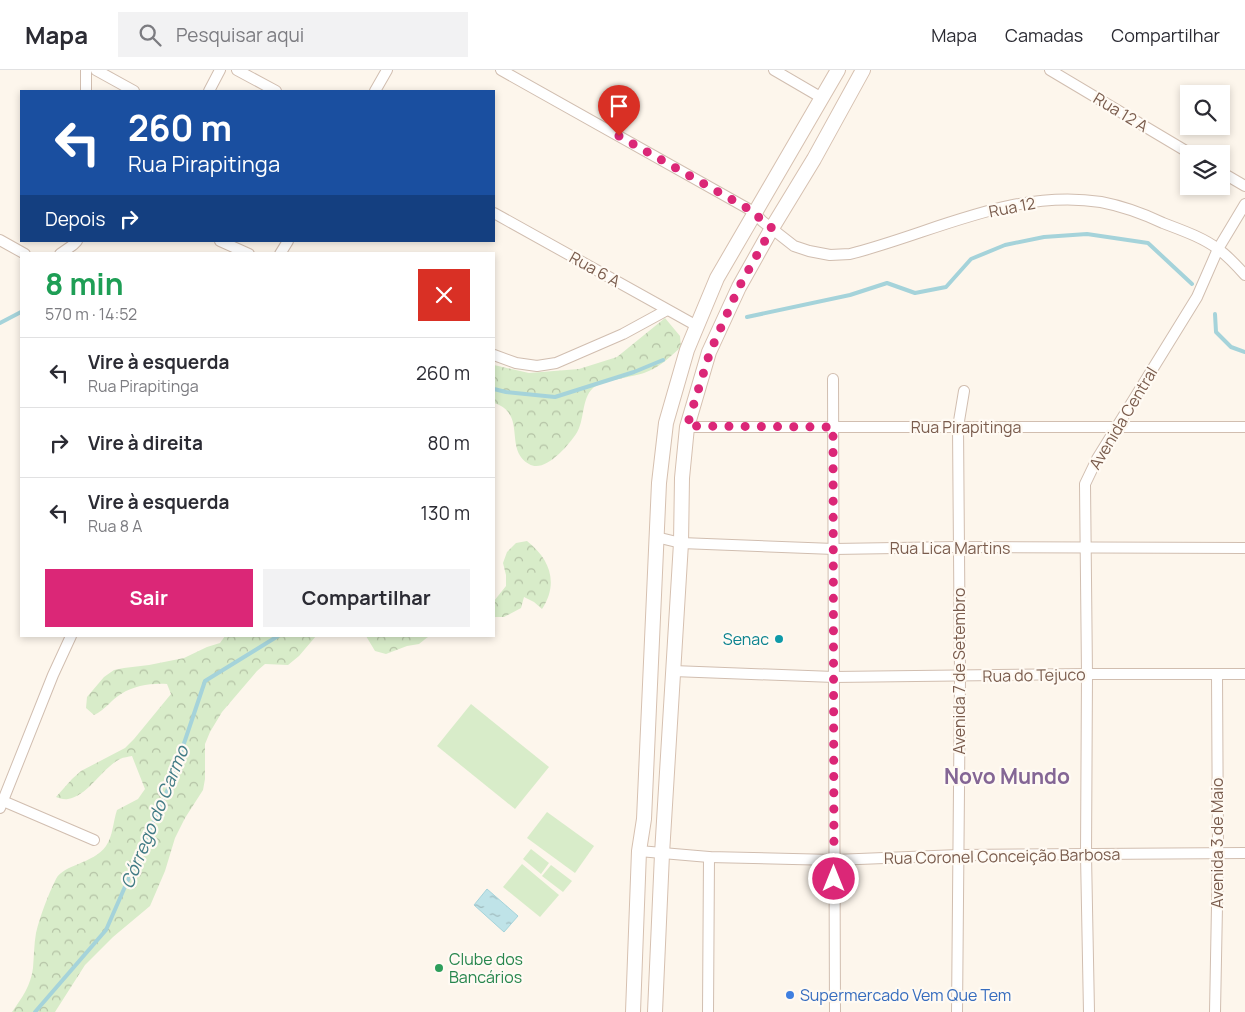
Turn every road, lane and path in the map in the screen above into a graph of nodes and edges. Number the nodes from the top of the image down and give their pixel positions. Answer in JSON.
{"nodes":[{"id":1,"x":86,"y":70,"type":"edge"},
{"id":2,"x":96,"y":70,"type":"edge"},
{"id":3,"x":220,"y":70,"type":"edge"},
{"id":4,"x":237,"y":70,"type":"edge"},
{"id":5,"x":387,"y":70,"type":"edge"},
{"id":6,"x":500,"y":70,"type":"edge"},
{"id":7,"x":774,"y":70,"type":"edge"},
{"id":8,"x":838,"y":70,"type":"edge"},
{"id":9,"x":863,"y":70,"type":"edge"},
{"id":10,"x":1050,"y":70,"type":"edge"},
{"id":11,"x":86,"y":90,"type":"edge"},
{"id":12,"x":132,"y":90,"type":"edge"},
{"id":13,"x":210,"y":90,"type":"edge"},
{"id":14,"x":274,"y":90,"type":"edge"},
{"id":15,"x":376,"y":90,"type":"edge"},
{"id":16,"x":822,"y":98,"type":"junction"},
{"id":17,"x":1180,"y":147,"type":"edge"},
{"id":18,"x":1230,"y":177,"type":"edge"},
{"id":19,"x":1245,"y":186,"type":"edge"},
{"id":20,"x":1245,"y":204,"type":"edge"},
{"id":21,"x":754,"y":212,"type":"junction"},
{"id":22,"x":495,"y":214,"type":"edge"},
{"id":23,"x":772,"y":228,"type":"junction"},
{"id":24,"x":0,"y":240,"type":"edge"},
{"id":25,"x":76,"y":242,"type":"edge"},
{"id":26,"x":222,"y":242,"type":"edge"},
{"id":27,"x":1218,"y":249,"type":"junction"},
{"id":28,"x":21,"y":252,"type":"edge"},
{"id":29,"x":63,"y":252,"type":"edge"},
{"id":30,"x":245,"y":252,"type":"edge"},
{"id":31,"x":1245,"y":275,"type":"edge"},
{"id":32,"x":667,"y":310,"type":"junction"},
{"id":33,"x":696,"y":326,"type":"junction"},
{"id":34,"x":495,"y":355,"type":"edge"},
{"id":35,"x":833,"y":379,"type":"dead end"},
{"id":36,"x":964,"y":391,"type":"dead end"},
{"id":37,"x":687,"y":426,"type":"junction"},
{"id":38,"x":833,"y":427,"type":"junction"},
{"id":39,"x":958,"y":427,"type":"junction"},
{"id":40,"x":1245,"y":427,"type":"edge"},
{"id":41,"x":1116,"y":428,"type":"junction"},
{"id":42,"x":656,"y":537,"type":"junction"},
{"id":43,"x":681,"y":543,"type":"junction"},
{"id":44,"x":958,"y":547,"type":"junction"},
{"id":45,"x":1087,"y":548,"type":"junction"},
{"id":46,"x":1245,"y":548,"type":"edge"},
{"id":47,"x":834,"y":549,"type":"junction"},
{"id":48,"x":71,"y":637,"type":"edge"},
{"id":49,"x":673,"y":671,"type":"junction"},
{"id":50,"x":1087,"y":674,"type":"junction"},
{"id":51,"x":1245,"y":674,"type":"edge"},
{"id":52,"x":1217,"y":675,"type":"junction"},
{"id":53,"x":960,"y":676,"type":"junction"},
{"id":54,"x":834,"y":677,"type":"junction"},
{"id":55,"x":1,"y":804,"type":"edge"},
{"id":56,"x":94,"y":840,"type":"dead end"},
{"id":57,"x":640,"y":851,"type":"junction"},
{"id":58,"x":1218,"y":853,"type":"junction"},
{"id":59,"x":1245,"y":853,"type":"edge"},
{"id":60,"x":662,"y":854,"type":"junction"},
{"id":61,"x":960,"y":855,"type":"junction"},
{"id":62,"x":1086,"y":855,"type":"junction"},
{"id":63,"x":710,"y":857,"type":"junction"},
{"id":64,"x":834,"y":860,"type":"junction"},
{"id":65,"x":633,"y":1012,"type":"edge"},
{"id":66,"x":655,"y":1012,"type":"edge"},
{"id":67,"x":708,"y":1012,"type":"edge"},
{"id":68,"x":835,"y":1012,"type":"edge"},
{"id":69,"x":957,"y":1012,"type":"edge"},
{"id":70,"x":1089,"y":1012,"type":"edge"},
{"id":71,"x":1214,"y":1012,"type":"edge"}],
"edges":[{"from":1,"to":11,"type":"street"},
{"from":2,"to":12,"type":"street"},
{"from":3,"to":13,"type":"street"},
{"from":4,"to":14,"type":"street"},
{"from":5,"to":15,"type":"street"},
{"from":6,"to":21,"type":"street","name":"Rua 12"},
{"from":7,"to":16,"type":"street"},
{"from":8,"to":16,"type":"main road"},
{"from":9,"to":23,"type":"main road"},
{"from":10,"to":17,"type":"street","name":"Rua 12 A"},
{"from":16,"to":21,"type":"main road"},
{"from":18,"to":19,"type":"street"},
{"from":20,"to":27,"type":"street","name":"Avenida Central"},
{"from":21,"to":23,"type":"street","name":"Rua 12"},
{"from":21,"to":33,"type":"main road"},
{"from":22,"to":32,"type":"street","name":"Rua 6 A"},
{"from":23,"to":27,"type":"street","name":"Rua 12"},
{"from":23,"to":37,"type":"main road"},
{"from":24,"to":28,"type":"street"},
{"from":25,"to":29,"type":"street"},
{"from":26,"to":30,"type":"street"},
{"from":27,"to":31,"type":"street","name":"Rua 12"},
{"from":27,"to":41,"type":"street","name":"Avenida Central"},
{"from":32,"to":33,"type":"street","name":"Rua 6 A"},
{"from":32,"to":34,"type":"street"},
{"from":33,"to":42,"type":"main road"},
{"from":35,"to":38,"type":"street"},
{"from":36,"to":39,"type":"street","name":"Avenida 7 de Setembro"},
{"from":37,"to":38,"type":"street","name":"Rua Pirapitinga"},
{"from":37,"to":43,"type":"main road"},
{"from":38,"to":39,"type":"street","name":"Rua Pirapitinga"},
{"from":38,"to":47,"type":"street"},
{"from":39,"to":41,"type":"street","name":"Rua Pirapitinga"},
{"from":39,"to":44,"type":"street","name":"Avenida 7 de Setembro"},
{"from":40,"to":41,"type":"street","name":"Rua Pirapitinga"},
{"from":41,"to":45,"type":"street","name":"Avenida Central"},
{"from":42,"to":43,"type":"street","name":"Rua Lica Martins"},
{"from":42,"to":57,"type":"main road"},
{"from":43,"to":47,"type":"street","name":"Rua Lica Martins"},
{"from":43,"to":49,"type":"main road"},
{"from":44,"to":45,"type":"street","name":"Rua Lica Martins"},
{"from":44,"to":47,"type":"street","name":"Rua Lica Martins"},
{"from":44,"to":53,"type":"street","name":"Avenida 7 de Setembro"},
{"from":45,"to":46,"type":"street","name":"Rua Lica Martins"},
{"from":45,"to":50,"type":"street","name":"Avenida Central"},
{"from":47,"to":54,"type":"street"},
{"from":48,"to":55,"type":"street"},
{"from":49,"to":54,"type":"street","name":"Rua do Tejuco"},
{"from":49,"to":60,"type":"main road"},
{"from":50,"to":52,"type":"street","name":"Rua do Tejuco"},
{"from":50,"to":53,"type":"street","name":"Rua do Tejuco"},
{"from":50,"to":62,"type":"street","name":"Avenida Central"},
{"from":51,"to":52,"type":"street","name":"Rua do Tejuco"},
{"from":52,"to":58,"type":"street","name":"Avenida 3 de Maio"},
{"from":53,"to":54,"type":"street","name":"Rua do Tejuco"},
{"from":53,"to":61,"type":"street","name":"Avenida 7 de Setembro"},
{"from":54,"to":64,"type":"street"},
{"from":55,"to":56,"type":"street"},
{"from":57,"to":60,"type":"street","name":"Rua Coronel Conceição Barbosa"},
{"from":57,"to":65,"type":"main road"},
{"from":58,"to":59,"type":"street","name":"Rua Coronel Conceição Barbosa"},
{"from":58,"to":62,"type":"street","name":"Rua Coronel Conceição Barbosa"},
{"from":58,"to":71,"type":"street","name":"Avenida 3 de Maio"},
{"from":60,"to":63,"type":"street","name":"Rua Coronel Conceição Barbosa"},
{"from":60,"to":66,"type":"main road"},
{"from":61,"to":62,"type":"street","name":"Rua Coronel Conceição Barbosa"},
{"from":61,"to":64,"type":"street","name":"Rua Coronel Conceição Barbosa"},
{"from":61,"to":69,"type":"street","name":"Avenida 7 de Setembro"},
{"from":62,"to":70,"type":"street","name":"Avenida Central"},
{"from":63,"to":64,"type":"street","name":"Rua Coronel Conceição Barbosa"},
{"from":63,"to":67,"type":"street"},
{"from":64,"to":68,"type":"street"}]}
